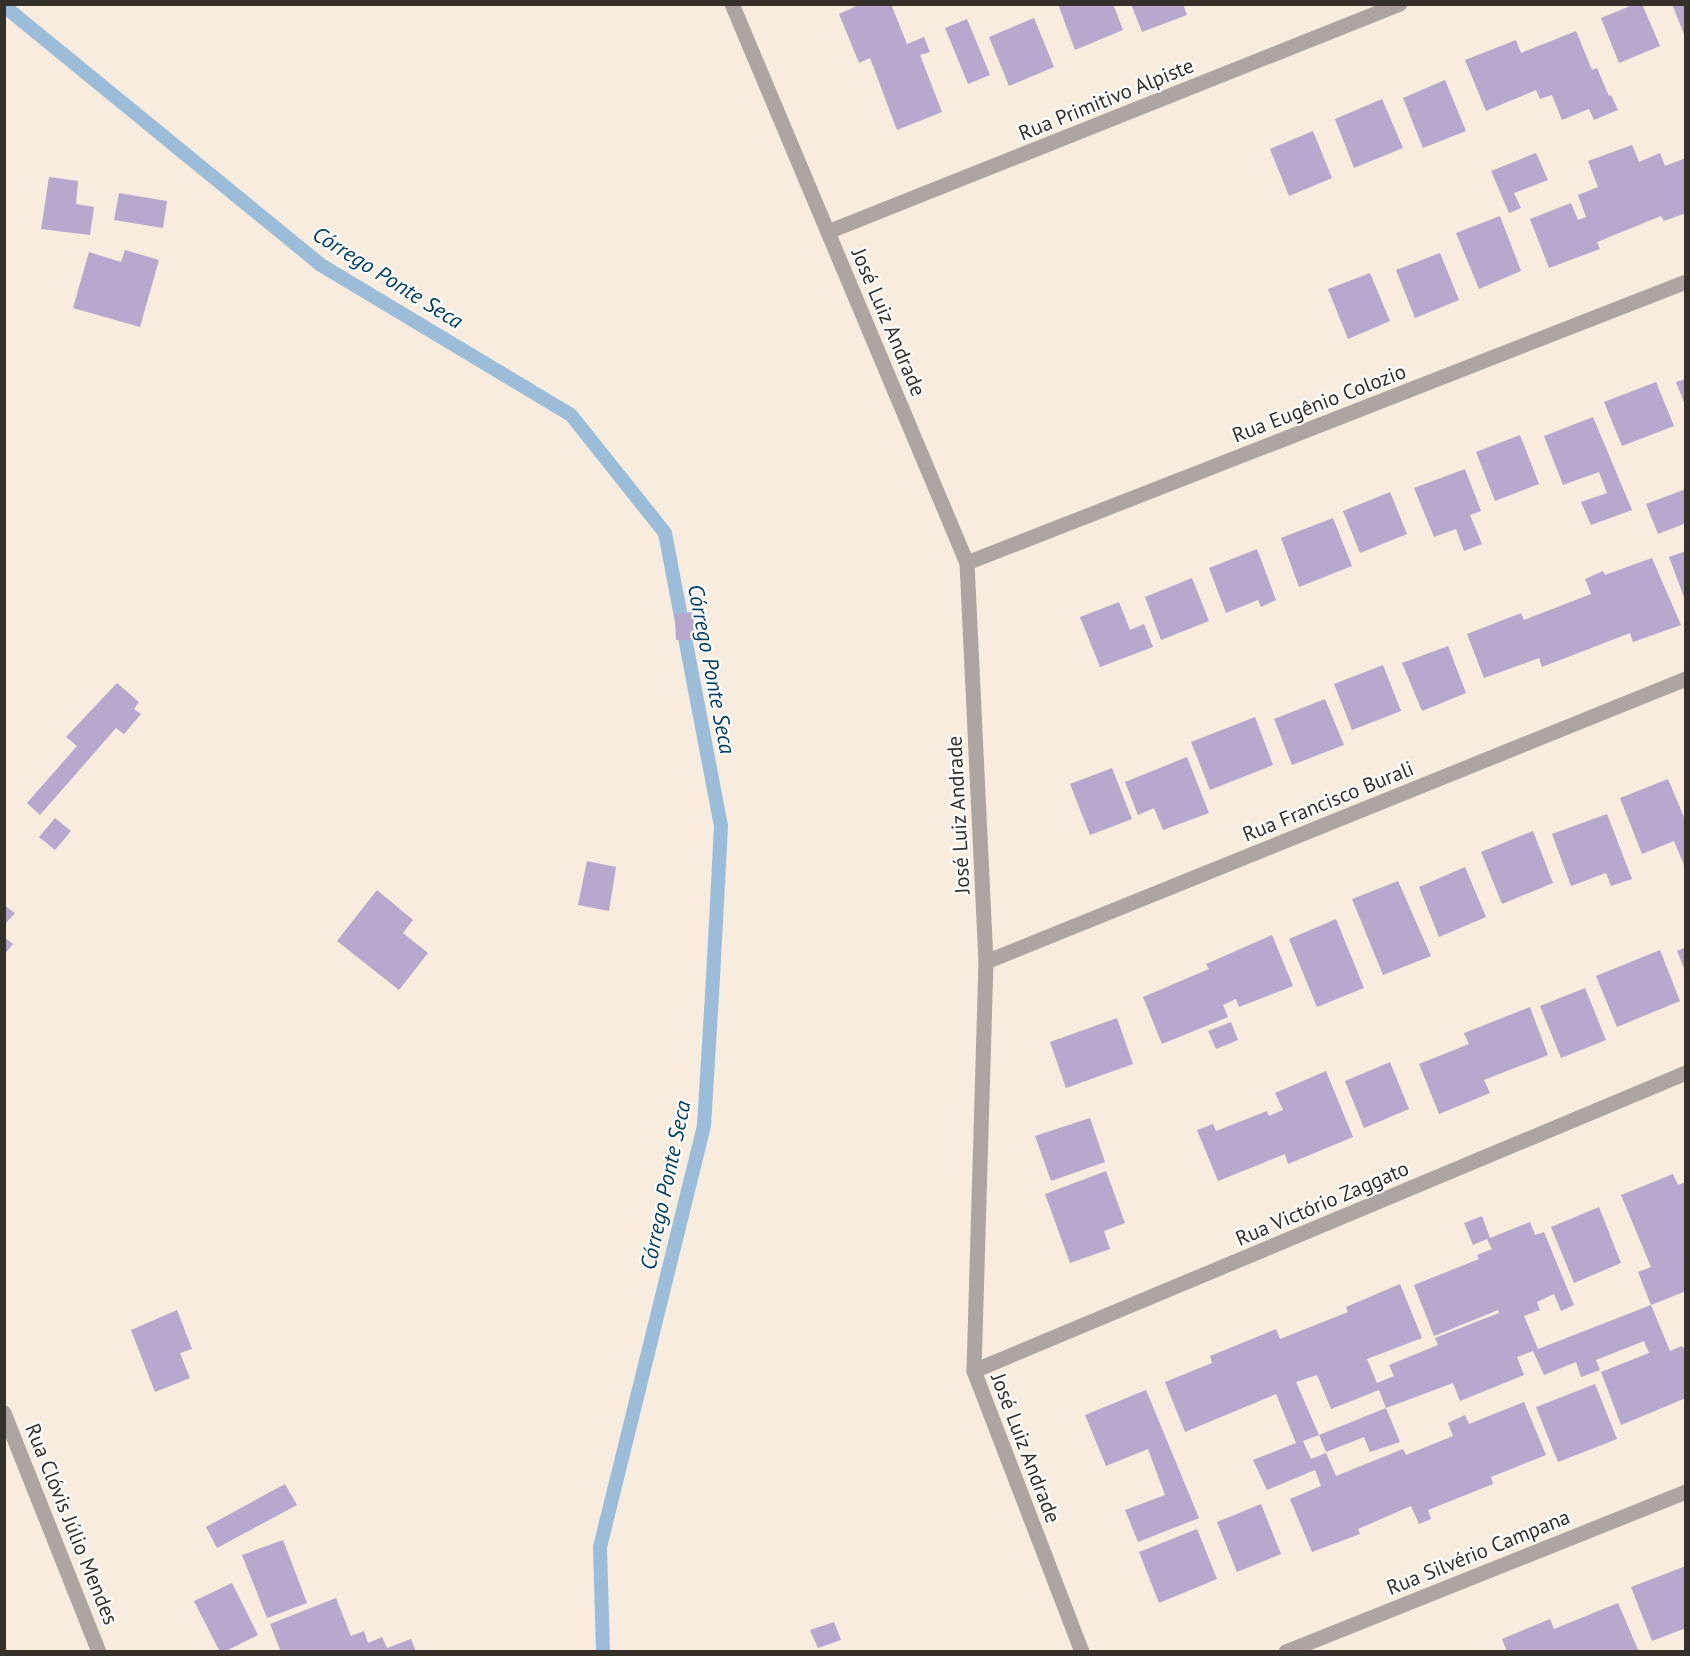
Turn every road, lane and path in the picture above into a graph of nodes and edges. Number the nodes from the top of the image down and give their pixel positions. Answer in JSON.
{"nodes":[{"id":1,"x":732,"y":4,"type":"edge"},
{"id":2,"x":1400,"y":4,"type":"edge"},
{"id":3,"x":828,"y":232,"type":"junction"},
{"id":4,"x":1686,"y":282,"type":"edge"},
{"id":5,"x":967,"y":563,"type":"junction"},
{"id":6,"x":1686,"y":679,"type":"edge"},
{"id":7,"x":987,"y":962,"type":"junction"},
{"id":8,"x":1686,"y":1073,"type":"edge"},
{"id":9,"x":974,"y":1371,"type":"junction"},
{"id":10,"x":4,"y":1413,"type":"edge"},
{"id":11,"x":1686,"y":1492,"type":"edge"},
{"id":12,"x":99,"y":1652,"type":"edge"},
{"id":13,"x":1082,"y":1652,"type":"edge"},
{"id":14,"x":1286,"y":1652,"type":"edge"}],
"edges":[{"from":1,"to":3,"type":"street","name":"José Luiz Andrade"},
{"from":2,"to":3,"type":"street","name":"Rua Primitivo Alpiste"},
{"from":3,"to":5,"type":"street","name":"José Luiz Andrade"},
{"from":4,"to":5,"type":"street","name":"Rua Eugênio Colozio"},
{"from":5,"to":7,"type":"street","name":"José Luiz Andrade"},
{"from":6,"to":7,"type":"street","name":"Rua Francisco Burali"},
{"from":7,"to":9,"type":"street","name":"José Luiz Andrade"},
{"from":8,"to":9,"type":"street","name":"Rua Victório Zaggato"},
{"from":9,"to":13,"type":"street","name":"José Luiz Andrade"},
{"from":10,"to":12,"type":"street","name":"Rua Clóvis Júlio Mendes"},
{"from":11,"to":14,"type":"street","name":"Rua Silvério Campana"}]}
